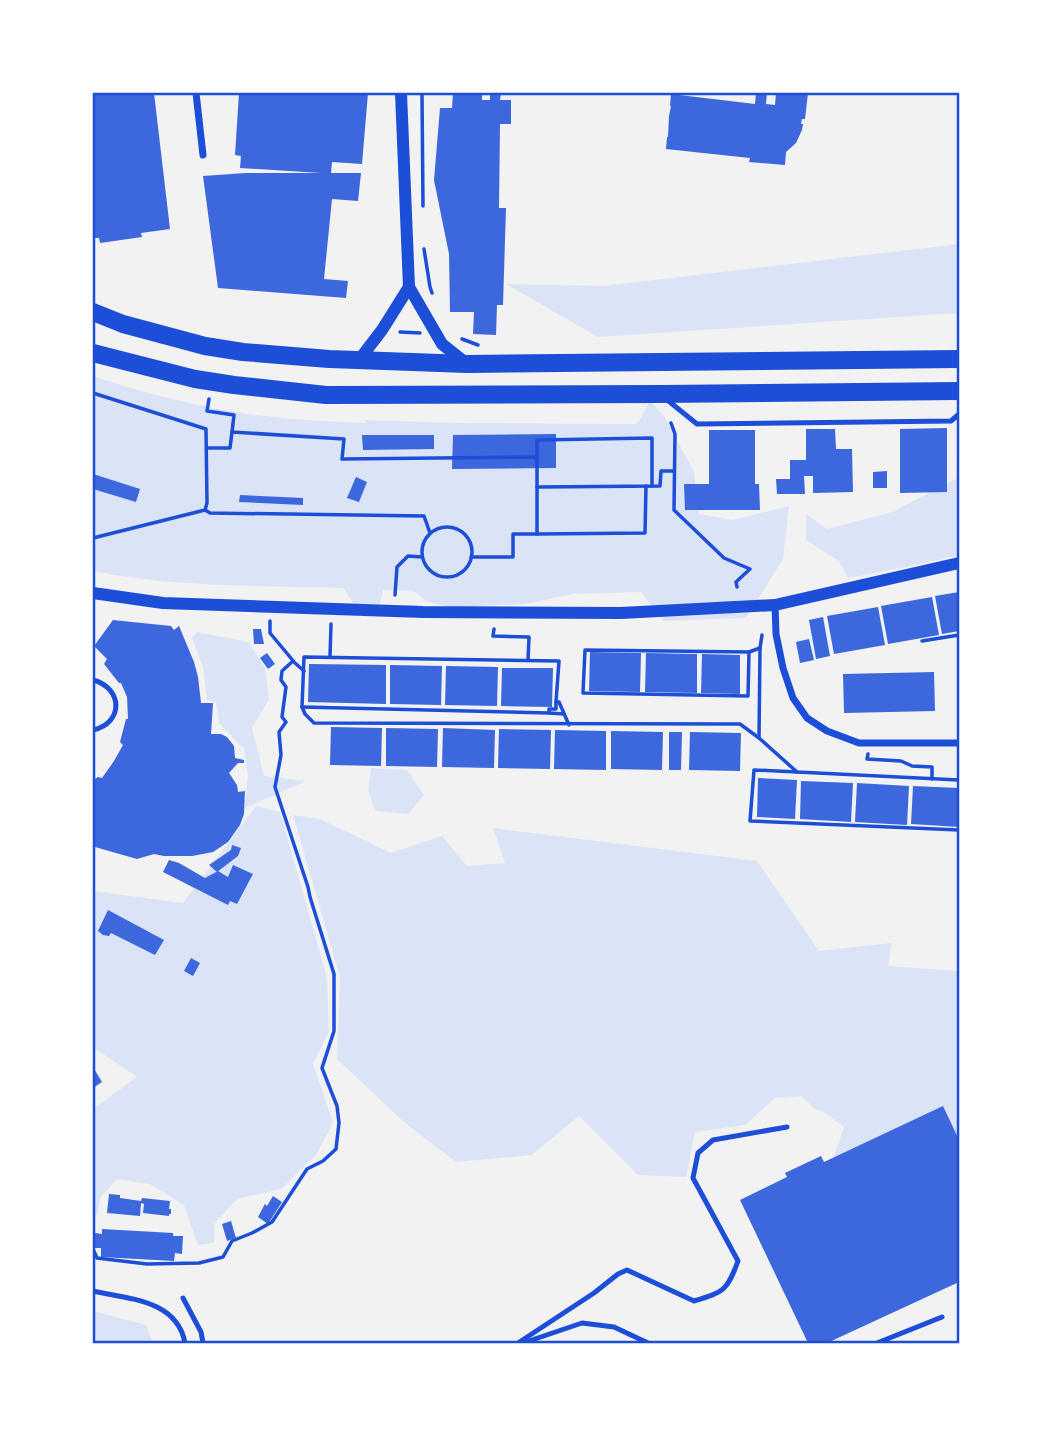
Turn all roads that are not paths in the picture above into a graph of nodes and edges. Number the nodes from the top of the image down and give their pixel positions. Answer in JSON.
{"nodes":[{"id":1,"x":196,"y":93,"type":"edge"},
{"id":2,"x":401,"y":93,"type":"edge"},
{"id":3,"x":203,"y":155,"type":"dead end"},
{"id":4,"x":409,"y":287,"type":"junction"},
{"id":5,"x":93,"y":313,"type":"edge"},
{"id":6,"x":93,"y":353,"type":"edge"},
{"id":7,"x":959,"y":359,"type":"edge"},
{"id":8,"x":359,"y":360,"type":"junction"},
{"id":9,"x":467,"y":364,"type":"junction"},
{"id":10,"x":959,"y":391,"type":"edge"},
{"id":11,"x":660,"y":394,"type":"junction"},
{"id":12,"x":959,"y":414,"type":"edge"},
{"id":13,"x":959,"y":563,"type":"edge"},
{"id":14,"x":93,"y":593,"type":"edge"},
{"id":15,"x":775,"y":605,"type":"junction"},
{"id":16,"x":93,"y":680,"type":"edge"},
{"id":17,"x":93,"y":730,"type":"edge"},
{"id":18,"x":959,"y":743,"type":"edge"},
{"id":19,"x":787,"y":1127,"type":"dead end"},
{"id":20,"x":93,"y":1291,"type":"edge"},
{"id":21,"x":183,"y":1298,"type":"dead end"},
{"id":22,"x":942,"y":1317,"type":"dead end"},
{"id":23,"x":185,"y":1343,"type":"edge"},
{"id":24,"x":202,"y":1343,"type":"edge"},
{"id":25,"x":521,"y":1343,"type":"edge"},
{"id":26,"x":648,"y":1343,"type":"edge"},
{"id":27,"x":877,"y":1343,"type":"edge"}],
"edges":[{"from":1,"to":3,"type":"street"},
{"from":2,"to":4,"type":"street"},
{"from":4,"to":8,"type":"street"},
{"from":4,"to":9,"type":"street"},
{"from":5,"to":8,"type":"main road"},
{"from":6,"to":11,"type":"main road"},
{"from":7,"to":9,"type":"main road"},
{"from":8,"to":9,"type":"main road"},
{"from":10,"to":11,"type":"main road"},
{"from":11,"to":12,"type":"lane"},
{"from":13,"to":15,"type":"street"},
{"from":14,"to":15,"type":"street"},
{"from":15,"to":18,"type":"street"},
{"from":16,"to":17,"type":"lane"},
{"from":19,"to":25,"type":"lane"},
{"from":20,"to":23,"type":"lane"},
{"from":21,"to":24,"type":"lane"},
{"from":22,"to":27,"type":"lane"},
{"from":25,"to":26,"type":"lane"}]}
